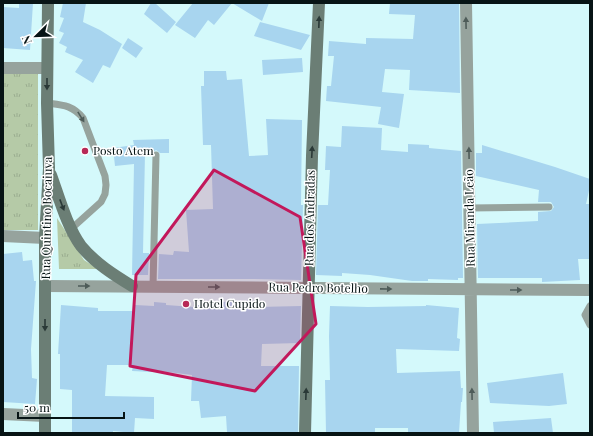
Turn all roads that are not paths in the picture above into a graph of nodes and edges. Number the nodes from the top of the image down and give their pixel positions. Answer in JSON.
{"nodes":[{"id":1,"x":48,"y":3,"type":"edge"},
{"id":2,"x":319,"y":3,"type":"edge"},
{"id":3,"x":466,"y":3,"type":"edge"},
{"id":4,"x":3,"y":68,"type":"edge"},
{"id":5,"x":47,"y":68,"type":"junction"},
{"id":6,"x":47,"y":103,"type":"junction"},
{"id":7,"x":156,"y":156,"type":"dead end"},
{"id":8,"x":48,"y":168,"type":"junction"},
{"id":9,"x":550,"y":207,"type":"dead end"},
{"id":10,"x":470,"y":208,"type":"junction"},
{"id":11,"x":72,"y":229,"type":"junction"},
{"id":12,"x":3,"y":236,"type":"edge"},
{"id":13,"x":45,"y":238,"type":"junction"},
{"id":14,"x":45,"y":286,"type":"junction"},
{"id":15,"x":132,"y":286,"type":"junction"},
{"id":16,"x":153,"y":287,"type":"junction"},
{"id":17,"x":309,"y":288,"type":"junction"},
{"id":18,"x":471,"y":290,"type":"junction"},
{"id":19,"x":590,"y":290,"type":"edge"},
{"id":20,"x":590,"y":306,"type":"edge"},
{"id":21,"x":590,"y":325,"type":"edge"},
{"id":22,"x":3,"y":414,"type":"edge"},
{"id":23,"x":45,"y":416,"type":"junction"},
{"id":24,"x":45,"y":433,"type":"edge"},
{"id":25,"x":305,"y":433,"type":"edge"},
{"id":26,"x":473,"y":433,"type":"edge"}],
"edges":[{"from":1,"to":5,"type":"street","name":"Rua Quintino Bocaiuva"},
{"from":17,"to":2,"type":"street","name":"Rua dos Andradas","one_way":true},
{"from":10,"to":3,"type":"street","name":"Rua Miranda Leão","one_way":true},
{"from":4,"to":5,"type":"street"},
{"from":5,"to":6,"type":"street","name":"Rua Quintino Bocaiuva","one_way":true},
{"from":6,"to":8,"type":"street","name":"Rua Quintino Bocaiuva"},
{"from":6,"to":11,"type":"lane","one_way":true},
{"from":7,"to":16,"type":"lane"},
{"from":8,"to":11,"type":"street","one_way":true},
{"from":8,"to":13,"type":"street","name":"Rua Quintino Bocaiuva"},
{"from":9,"to":10,"type":"lane"},
{"from":10,"to":18,"type":"street","name":"Rua Miranda Leão"},
{"from":11,"to":15,"type":"street"},
{"from":12,"to":13,"type":"street"},
{"from":13,"to":14,"type":"street","name":"Rua Quintino Bocaiuva"},
{"from":14,"to":15,"type":"street","name":"Rua Pedro Botelho","one_way":true},
{"from":14,"to":23,"type":"street","name":"Rua Quintino Bocaiuva","one_way":true},
{"from":15,"to":16,"type":"street","name":"Rua Pedro Botelho"},
{"from":16,"to":17,"type":"street","name":"Rua Pedro Botelho","one_way":true},
{"from":17,"to":18,"type":"street","name":"Rua Pedro Botelho","one_way":true},
{"from":25,"to":17,"type":"street","name":"Rua dos Andradas","one_way":true},
{"from":18,"to":19,"type":"street","name":"Rua Pedro Botelho","one_way":true},
{"from":26,"to":18,"type":"street","name":"Rua Miranda Leão","one_way":true},
{"from":20,"to":21,"type":"lane"},
{"from":22,"to":23,"type":"street"},
{"from":23,"to":24,"type":"street","name":"Rua Quintino Bocaiuva"}]}
